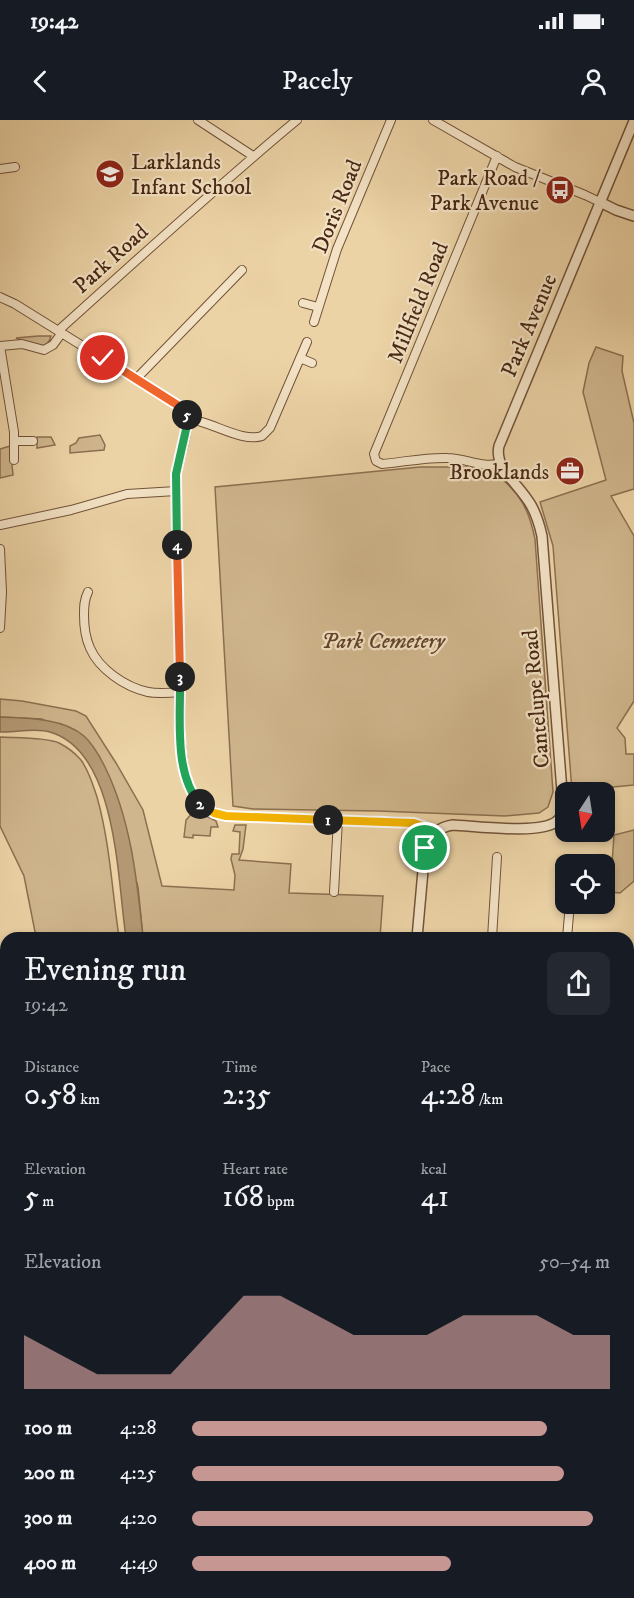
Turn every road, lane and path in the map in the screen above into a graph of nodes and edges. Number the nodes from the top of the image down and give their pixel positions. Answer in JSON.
{"nodes":[{"id":1,"x":198,"y":120,"type":"edge"},
{"id":2,"x":297,"y":120,"type":"edge"},
{"id":3,"x":391,"y":120,"type":"edge"},
{"id":4,"x":433,"y":120,"type":"edge"},
{"id":5,"x":634,"y":121,"type":"edge"},
{"id":6,"x":254,"y":156,"type":"junction"},
{"id":7,"x":496,"y":156,"type":"junction"},
{"id":8,"x":15,"y":167,"type":"dead end"},
{"id":9,"x":0,"y":169,"type":"edge"},
{"id":10,"x":600,"y":202,"type":"junction"},
{"id":11,"x":634,"y":216,"type":"edge"},
{"id":12,"x":242,"y":270,"type":"dead end"},
{"id":13,"x":0,"y":297,"type":"edge"},
{"id":14,"x":303,"y":303,"type":"dead end"},
{"id":15,"x":318,"y":308,"type":"junction"},
{"id":16,"x":314,"y":322,"type":"dead end"},
{"id":17,"x":60,"y":332,"type":"junction"},
{"id":18,"x":307,"y":342,"type":"dead end"},
{"id":19,"x":0,"y":346,"type":"edge"},
{"id":20,"x":300,"y":358,"type":"junction"},
{"id":21,"x":312,"y":363,"type":"dead end"},
{"id":22,"x":136,"y":379,"type":"junction"},
{"id":23,"x":4,"y":392,"type":"edge"},
{"id":24,"x":188,"y":419,"type":"junction"},
{"id":25,"x":15,"y":441,"type":"junction"},
{"id":26,"x":33,"y":441,"type":"dead end"},
{"id":27,"x":14,"y":460,"type":"dead end"},
{"id":28,"x":500,"y":463,"type":"junction"},
{"id":29,"x":176,"y":491,"type":"junction"},
{"id":30,"x":0,"y":525,"type":"edge"},
{"id":31,"x":0,"y":549,"type":"edge"},
{"id":32,"x":88,"y":592,"type":"dead end"},
{"id":33,"x":0,"y":628,"type":"edge"},
{"id":34,"x":181,"y":692,"type":"junction"},
{"id":35,"x":338,"y":820,"type":"junction"},
{"id":36,"x":436,"y":831,"type":"junction"},
{"id":37,"x":498,"y":857,"type":"dead end"},
{"id":38,"x":334,"y":892,"type":"dead end"},
{"id":39,"x":569,"y":914,"type":"edge"},
{"id":40,"x":418,"y":932,"type":"edge"},
{"id":41,"x":492,"y":932,"type":"edge"},
{"id":42,"x":568,"y":932,"type":"edge"}],
"edges":[{"from":1,"to":6,"type":"street"},
{"from":2,"to":6,"type":"street","name":"Park Road"},
{"from":3,"to":15,"type":"street","name":"Doris Road"},
{"from":4,"to":7,"type":"street"},
{"from":5,"to":10,"type":"street","name":"Park Avenue"},
{"from":6,"to":17,"type":"street","name":"Park Road"},
{"from":7,"to":10,"type":"street"},
{"from":7,"to":28,"type":"street","name":"Millfield Road"},
{"from":8,"to":9,"type":"street"},
{"from":10,"to":11,"type":"street"},
{"from":10,"to":28,"type":"street","name":"Park Avenue"},
{"from":12,"to":22,"type":"street"},
{"from":13,"to":17,"type":"street"},
{"from":14,"to":15,"type":"street"},
{"from":15,"to":16,"type":"street","name":"Doris Road"},
{"from":17,"to":19,"type":"street","name":"Park Road"},
{"from":17,"to":22,"type":"street"},
{"from":18,"to":20,"type":"street"},
{"from":19,"to":23,"type":"street"},
{"from":20,"to":21,"type":"street"},
{"from":20,"to":24,"type":"street"},
{"from":22,"to":24,"type":"street"},
{"from":23,"to":25,"type":"street"},
{"from":24,"to":29,"type":"street","name":"Cantelupe Road"},
{"from":25,"to":26,"type":"street"},
{"from":25,"to":27,"type":"street"},
{"from":28,"to":36,"type":"street","name":"Cantelupe Road"},
{"from":29,"to":30,"type":"street"},
{"from":29,"to":34,"type":"street","name":"Cantelupe Road"},
{"from":31,"to":33,"type":"street"},
{"from":32,"to":34,"type":"street"},
{"from":34,"to":35,"type":"street","name":"Cantelupe Road"},
{"from":35,"to":36,"type":"street","name":"Cantelupe Road"},
{"from":35,"to":38,"type":"street"},
{"from":36,"to":40,"type":"street"},
{"from":37,"to":41,"type":"street"},
{"from":39,"to":42,"type":"street"}]}
